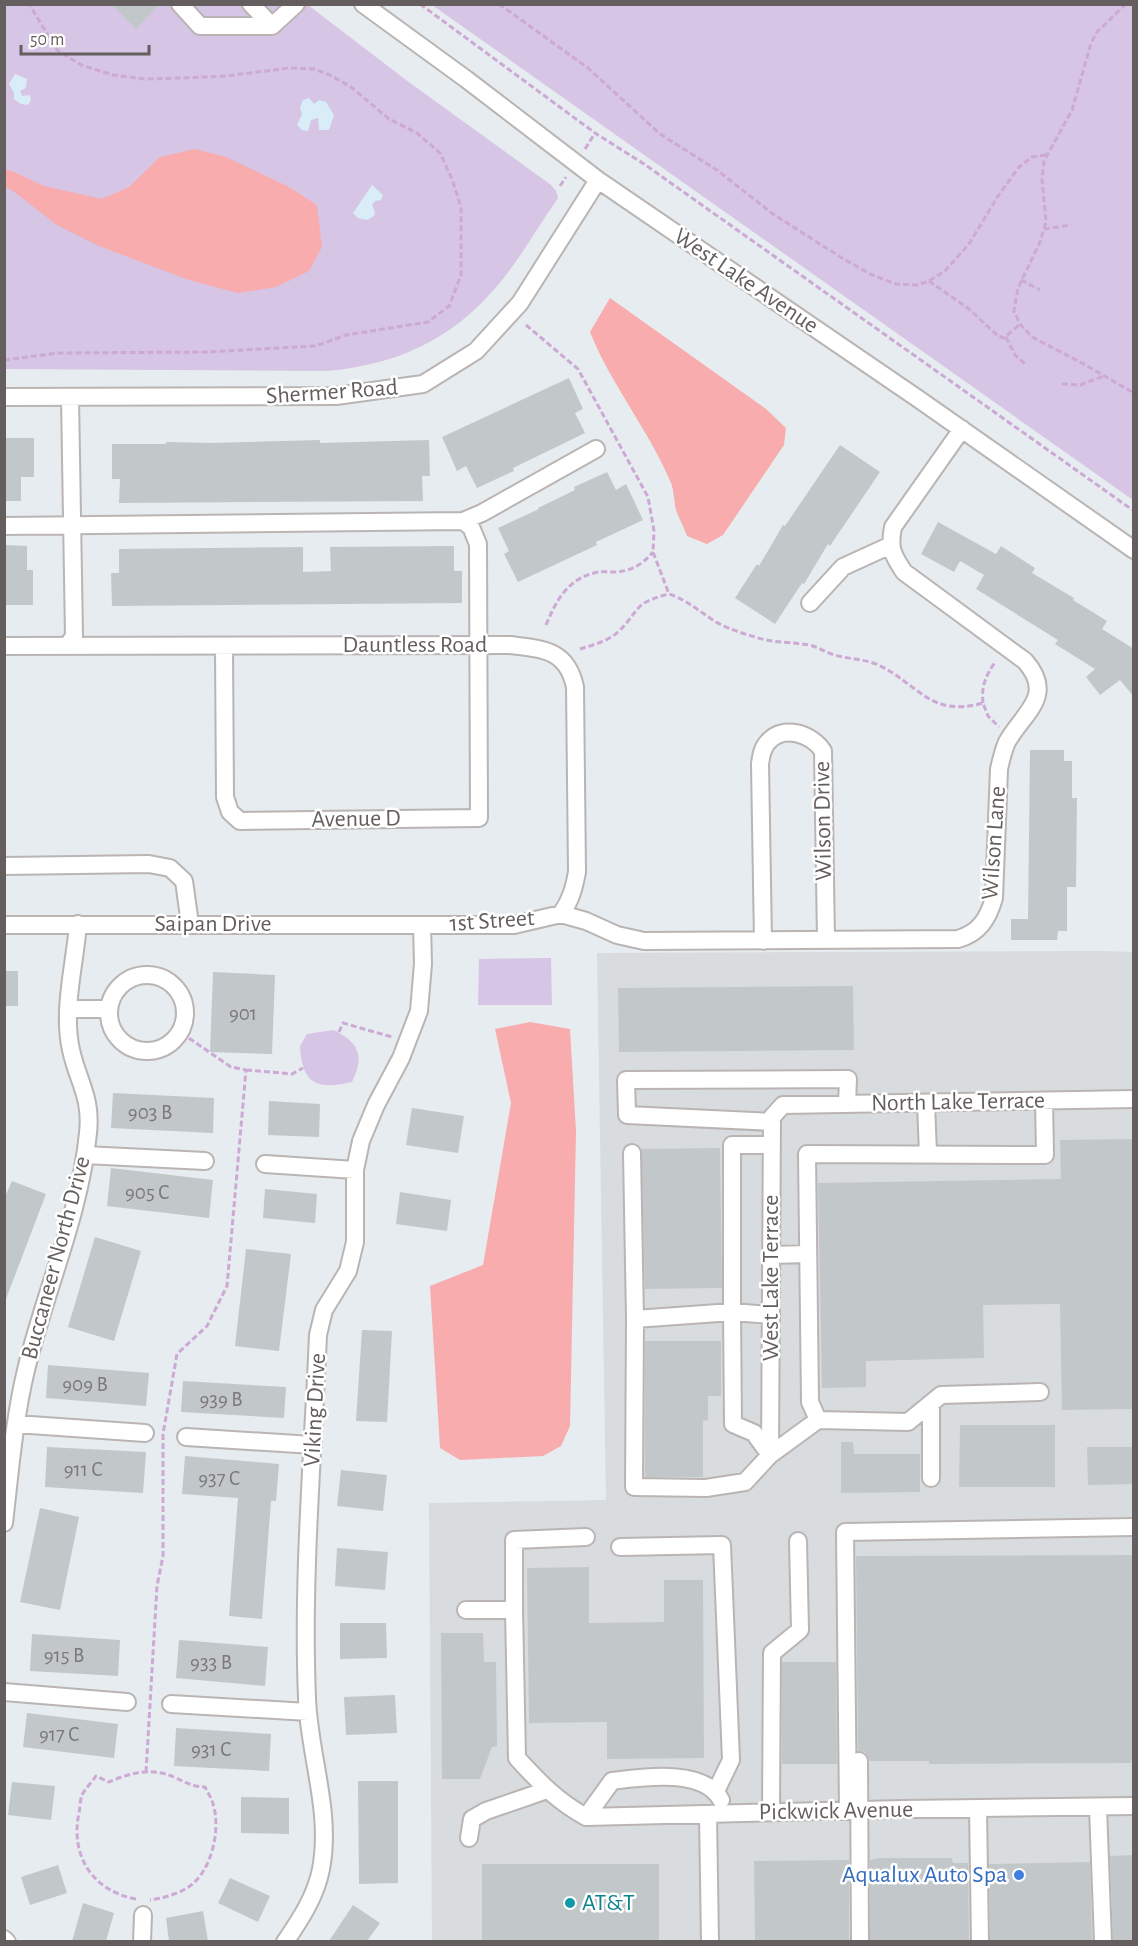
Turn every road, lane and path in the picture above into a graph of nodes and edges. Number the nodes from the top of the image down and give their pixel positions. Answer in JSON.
{"nodes":[{"id":1,"x":28,"y":4,"type":"edge"},
{"id":2,"x":180,"y":4,"type":"edge"},
{"id":3,"x":251,"y":4,"type":"edge"},
{"id":4,"x":296,"y":4,"type":"edge"},
{"id":5,"x":363,"y":4,"type":"edge"},
{"id":6,"x":420,"y":4,"type":"edge"},
{"id":7,"x":499,"y":4,"type":"edge"},
{"id":8,"x":1126,"y":4,"type":"edge"},
{"id":9,"x":272,"y":26,"type":"junction"},
{"id":10,"x":1046,"y":155,"type":"junction"},
{"id":11,"x":598,"y":180,"type":"junction"},
{"id":12,"x":1071,"y":225,"type":"dead end"},
{"id":13,"x":1044,"y":229,"type":"junction"},
{"id":14,"x":929,"y":280,"type":"junction"},
{"id":15,"x":1021,"y":280,"type":"junction"},
{"id":16,"x":1040,"y":290,"type":"dead end"},
{"id":17,"x":1020,"y":324,"type":"junction"},
{"id":18,"x":526,"y":325,"type":"dead end"},
{"id":19,"x":1006,"y":337,"type":"junction"},
{"id":20,"x":4,"y":360,"type":"edge"},
{"id":21,"x":1025,"y":364,"type":"dead end"},
{"id":22,"x":1105,"y":376,"type":"junction"},
{"id":23,"x":1062,"y":384,"type":"dead end"},
{"id":24,"x":1134,"y":393,"type":"edge"},
{"id":25,"x":4,"y":397,"type":"edge"},
{"id":26,"x":70,"y":398,"type":"junction"},
{"id":27,"x":962,"y":429,"type":"junction"},
{"id":28,"x":596,"y":449,"type":"dead end"},
{"id":29,"x":1134,"y":511,"type":"edge"},
{"id":30,"x":463,"y":521,"type":"junction"},
{"id":31,"x":4,"y":526,"type":"edge"},
{"id":32,"x":72,"y":526,"type":"junction"},
{"id":33,"x":891,"y":545,"type":"junction"},
{"id":34,"x":1134,"y":550,"type":"edge"},
{"id":35,"x":653,"y":552,"type":"junction"},
{"id":36,"x":669,"y":594,"type":"junction"},
{"id":37,"x":810,"y":603,"type":"dead end"},
{"id":38,"x":546,"y":625,"type":"dead end"},
{"id":39,"x":478,"y":645,"type":"junction"},
{"id":40,"x":4,"y":646,"type":"edge"},
{"id":41,"x":67,"y":646,"type":"junction"},
{"id":42,"x":224,"y":647,"type":"junction"},
{"id":43,"x":580,"y":649,"type":"dead end"},
{"id":44,"x":997,"y":661,"type":"dead end"},
{"id":45,"x":983,"y":703,"type":"junction"},
{"id":46,"x":996,"y":725,"type":"dead end"},
{"id":47,"x":4,"y":866,"type":"edge"},
{"id":48,"x":561,"y":914,"type":"junction"},
{"id":49,"x":78,"y":924,"type":"junction"},
{"id":50,"x":190,"y":924,"type":"junction"},
{"id":51,"x":4,"y":925,"type":"edge"},
{"id":52,"x":422,"y":925,"type":"junction"},
{"id":53,"x":826,"y":940,"type":"junction"},
{"id":54,"x":763,"y":941,"type":"junction"},
{"id":55,"x":68,"y":1009,"type":"junction"},
{"id":56,"x":108,"y":1009,"type":"junction"},
{"id":57,"x":180,"y":1032,"type":"junction"},
{"id":58,"x":339,"y":1032,"type":"dead end"},
{"id":59,"x":407,"y":1043,"type":"junction"},
{"id":60,"x":303,"y":1068,"type":"dead end"},
{"id":61,"x":246,"y":1070,"type":"junction"},
{"id":62,"x":1134,"y":1099,"type":"edge"},
{"id":63,"x":1044,"y":1101,"type":"junction"},
{"id":64,"x":926,"y":1103,"type":"junction"},
{"id":65,"x":847,"y":1104,"type":"junction"},
{"id":66,"x":772,"y":1122,"type":"junction"},
{"id":67,"x":772,"y":1145,"type":"junction"},
{"id":68,"x":632,"y":1153,"type":"dead end"},
{"id":69,"x":928,"y":1154,"type":"junction"},
{"id":70,"x":85,"y":1155,"type":"junction"},
{"id":71,"x":205,"y":1161,"type":"dead end"},
{"id":72,"x":265,"y":1164,"type":"dead end"},
{"id":73,"x":355,"y":1170,"type":"junction"},
{"id":74,"x":808,"y":1254,"type":"junction"},
{"id":75,"x":771,"y":1255,"type":"junction"},
{"id":76,"x":732,"y":1312,"type":"junction"},
{"id":77,"x":771,"y":1315,"type":"junction"},
{"id":78,"x":634,"y":1319,"type":"junction"},
{"id":79,"x":1040,"y":1392,"type":"dead end"},
{"id":80,"x":931,"y":1404,"type":"junction"},
{"id":81,"x":819,"y":1420,"type":"junction"},
{"id":82,"x":16,"y":1424,"type":"junction"},
{"id":83,"x":145,"y":1433,"type":"dead end"},
{"id":84,"x":186,"y":1437,"type":"dead end"},
{"id":85,"x":313,"y":1445,"type":"junction"},
{"id":86,"x":770,"y":1455,"type":"junction"},
{"id":87,"x":931,"y":1478,"type":"dead end"},
{"id":88,"x":7,"y":1480,"type":"edge"},
{"id":89,"x":4,"y":1523,"type":"edge"},
{"id":90,"x":1134,"y":1527,"type":"edge"},
{"id":91,"x":586,"y":1538,"type":"dead end"},
{"id":92,"x":798,"y":1540,"type":"dead end"},
{"id":93,"x":620,"y":1547,"type":"dead end"},
{"id":94,"x":466,"y":1610,"type":"dead end"},
{"id":95,"x":514,"y":1610,"type":"junction"},
{"id":96,"x":4,"y":1692,"type":"edge"},
{"id":97,"x":127,"y":1702,"type":"dead end"},
{"id":98,"x":171,"y":1704,"type":"dead end"},
{"id":99,"x":308,"y":1712,"type":"junction"},
{"id":100,"x":859,"y":1761,"type":"dead end"},
{"id":101,"x":146,"y":1772,"type":"junction"},
{"id":102,"x":547,"y":1790,"type":"junction"},
{"id":103,"x":716,"y":1791,"type":"junction"},
{"id":104,"x":1134,"y":1806,"type":"edge"},
{"id":105,"x":1098,"y":1807,"type":"junction"},
{"id":106,"x":978,"y":1808,"type":"junction"},
{"id":107,"x":854,"y":1810,"type":"junction"},
{"id":108,"x":771,"y":1812,"type":"junction"},
{"id":109,"x":708,"y":1814,"type":"junction"},
{"id":110,"x":729,"y":1814,"type":"junction"},
{"id":111,"x":586,"y":1817,"type":"junction"},
{"id":112,"x":469,"y":1838,"type":"dead end"},
{"id":113,"x":144,"y":1908,"type":"junction"},
{"id":114,"x":142,"y":1941,"type":"edge"},
{"id":115,"x":285,"y":1941,"type":"edge"},
{"id":116,"x":710,"y":1941,"type":"edge"},
{"id":117,"x":860,"y":1941,"type":"edge"},
{"id":118,"x":980,"y":1941,"type":"edge"},
{"id":119,"x":1103,"y":1941,"type":"edge"}],
"edges":[{"from":1,"to":20,"type":"path"},
{"from":2,"to":9,"type":"street"},
{"from":3,"to":9,"type":"street"},
{"from":4,"to":9,"type":"street"},
{"from":5,"to":11,"type":"street","name":"West Lake Avenue"},
{"from":6,"to":29,"type":"path"},
{"from":7,"to":14,"type":"path"},
{"from":8,"to":10,"type":"path"},
{"from":10,"to":13,"type":"path"},
{"from":10,"to":14,"type":"path"},
{"from":11,"to":26,"type":"street","name":"Shermer Road"},
{"from":11,"to":27,"type":"street","name":"West Lake Avenue"},
{"from":12,"to":13,"type":"path"},
{"from":13,"to":15,"type":"path"},
{"from":14,"to":19,"type":"path"},
{"from":15,"to":16,"type":"path"},
{"from":15,"to":17,"type":"path"},
{"from":17,"to":19,"type":"path"},
{"from":17,"to":22,"type":"path"},
{"from":18,"to":35,"type":"path"},
{"from":19,"to":21,"type":"path"},
{"from":22,"to":23,"type":"path"},
{"from":22,"to":24,"type":"path"},
{"from":25,"to":26,"type":"street","name":"Shermer Road"},
{"from":26,"to":32,"type":"street"},
{"from":27,"to":33,"type":"street"},
{"from":27,"to":34,"type":"street","name":"West Lake Avenue"},
{"from":28,"to":30,"type":"street"},
{"from":30,"to":32,"type":"street"},
{"from":30,"to":39,"type":"street"},
{"from":31,"to":32,"type":"street"},
{"from":32,"to":41,"type":"street"},
{"from":33,"to":37,"type":"street"},
{"from":33,"to":53,"type":"street","name":"Wilson Lane"},
{"from":35,"to":36,"type":"path"},
{"from":35,"to":38,"type":"path"},
{"from":36,"to":43,"type":"path"},
{"from":36,"to":45,"type":"path"},
{"from":39,"to":42,"type":"street","name":"Dauntless Road"},
{"from":39,"to":42,"type":"street","name":"Avenue D"},
{"from":39,"to":48,"type":"street","name":"Dauntless Road"},
{"from":40,"to":41,"type":"street","name":"Dauntless Road"},
{"from":41,"to":42,"type":"street","name":"Dauntless Road"},
{"from":44,"to":45,"type":"path"},
{"from":45,"to":46,"type":"path"},
{"from":47,"to":50,"type":"street"},
{"from":48,"to":52,"type":"street","name":"1st Street"},
{"from":48,"to":54,"type":"street","name":"Wilson Lane"},
{"from":49,"to":50,"type":"street","name":"Saipan Drive"},
{"from":49,"to":51,"type":"street","name":"Saipan Drive"},
{"from":49,"to":55,"type":"street","name":"Buccaneer North Drive"},
{"from":50,"to":52,"type":"street","name":"Saipan Drive"},
{"from":52,"to":59,"type":"street","name":"Viking Drive"},
{"from":53,"to":54,"type":"street","name":"Wilson Lane"},
{"from":53,"to":54,"type":"street","name":"Wilson Drive"},
{"from":55,"to":56,"type":"street"},
{"from":55,"to":70,"type":"street","name":"Buccaneer North Drive"},
{"from":56,"to":57,"type":"street"},
{"from":56,"to":57,"type":"street"},
{"from":57,"to":61,"type":"path"},
{"from":58,"to":59,"type":"path"},
{"from":59,"to":73,"type":"street","name":"Viking Drive"},
{"from":60,"to":61,"type":"path"},
{"from":61,"to":101,"type":"path"},
{"from":62,"to":63,"type":"street","name":"North Lake Terrace"},
{"from":63,"to":64,"type":"street","name":"North Lake Terrace"},
{"from":63,"to":69,"type":"street"},
{"from":64,"to":65,"type":"street","name":"North Lake Terrace"},
{"from":64,"to":69,"type":"street"},
{"from":65,"to":66,"type":"street","name":"North Lake Terrace"},
{"from":65,"to":66,"type":"street"},
{"from":66,"to":67,"type":"street","name":"West Lake Terrace"},
{"from":67,"to":75,"type":"street","name":"West Lake Terrace"},
{"from":67,"to":76,"type":"street"},
{"from":68,"to":78,"type":"street"},
{"from":69,"to":74,"type":"street"},
{"from":70,"to":71,"type":"street"},
{"from":70,"to":82,"type":"street","name":"Buccaneer North Drive"},
{"from":72,"to":73,"type":"street"},
{"from":73,"to":85,"type":"street","name":"Viking Drive"},
{"from":74,"to":75,"type":"street"},
{"from":74,"to":81,"type":"street"},
{"from":75,"to":77,"type":"street","name":"West Lake Terrace"},
{"from":76,"to":77,"type":"street"},
{"from":76,"to":78,"type":"street"},
{"from":76,"to":86,"type":"street"},
{"from":77,"to":86,"type":"street","name":"West Lake Terrace"},
{"from":78,"to":86,"type":"street"},
{"from":79,"to":80,"type":"street"},
{"from":80,"to":81,"type":"street"},
{"from":80,"to":87,"type":"street"},
{"from":81,"to":86,"type":"street"},
{"from":82,"to":83,"type":"street"},
{"from":82,"to":88,"type":"street","name":"Buccaneer North Drive"},
{"from":84,"to":85,"type":"street"},
{"from":85,"to":99,"type":"street","name":"Viking Drive"},
{"from":88,"to":89,"type":"street","name":"Buccaneer North Drive"},
{"from":90,"to":107,"type":"street"},
{"from":91,"to":95,"type":"street"},
{"from":92,"to":108,"type":"street"},
{"from":93,"to":103,"type":"street"},
{"from":94,"to":95,"type":"street"},
{"from":95,"to":102,"type":"street"},
{"from":96,"to":97,"type":"street"},
{"from":98,"to":99,"type":"street"},
{"from":99,"to":115,"type":"street","name":"Viking Drive"},
{"from":100,"to":107,"type":"street"},
{"from":101,"to":113,"type":"path"},
{"from":101,"to":113,"type":"path"},
{"from":102,"to":111,"type":"street"},
{"from":102,"to":112,"type":"street"},
{"from":103,"to":110,"type":"street"},
{"from":103,"to":111,"type":"street"},
{"from":104,"to":105,"type":"street","name":"Pickwick Avenue"},
{"from":105,"to":106,"type":"street","name":"Pickwick Avenue"},
{"from":105,"to":119,"type":"street"},
{"from":106,"to":107,"type":"street","name":"Pickwick Avenue"},
{"from":106,"to":118,"type":"street"},
{"from":107,"to":108,"type":"street","name":"Pickwick Avenue"},
{"from":107,"to":117,"type":"street"},
{"from":108,"to":110,"type":"street","name":"Pickwick Avenue"},
{"from":109,"to":110,"type":"street","name":"Pickwick Avenue"},
{"from":109,"to":111,"type":"street","name":"Pickwick Avenue"},
{"from":109,"to":116,"type":"street"},
{"from":113,"to":114,"type":"street"}]}
